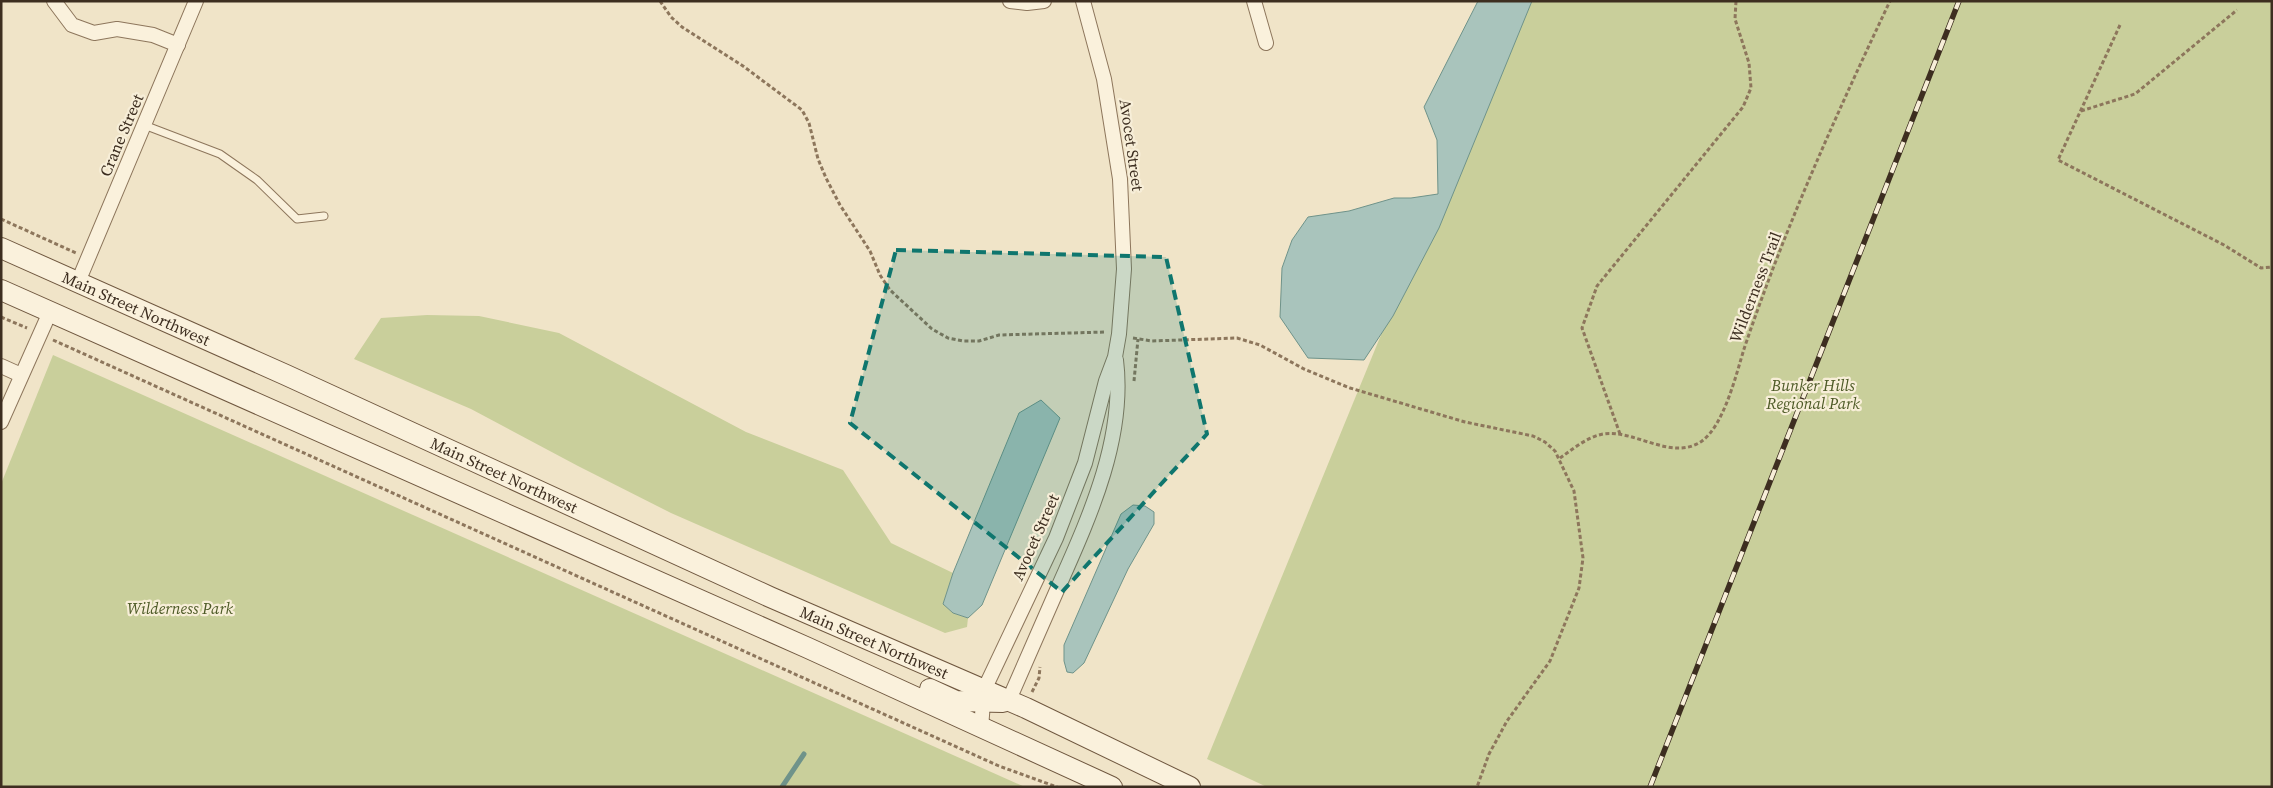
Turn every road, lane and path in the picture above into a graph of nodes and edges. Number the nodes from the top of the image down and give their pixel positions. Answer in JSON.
{"nodes":[{"id":1,"x":54,"y":1,"type":"edge"},
{"id":2,"x":196,"y":1,"type":"edge"},
{"id":3,"x":660,"y":1,"type":"edge"},
{"id":4,"x":1010,"y":1,"type":"edge"},
{"id":5,"x":1044,"y":1,"type":"edge"},
{"id":6,"x":1083,"y":1,"type":"edge"},
{"id":7,"x":1254,"y":1,"type":"edge"},
{"id":8,"x":1736,"y":1,"type":"edge"},
{"id":9,"x":1890,"y":1,"type":"edge"},
{"id":10,"x":2237,"y":10,"type":"dead end"},
{"id":11,"x":2120,"y":25,"type":"dead end"},
{"id":12,"x":1266,"y":43,"type":"dead end"},
{"id":13,"x":178,"y":45,"type":"junction"},
{"id":14,"x":2081,"y":111,"type":"junction"},
{"id":15,"x":144,"y":125,"type":"junction"},
{"id":16,"x":324,"y":216,"type":"dead end"},
{"id":17,"x":1,"y":219,"type":"edge"},
{"id":18,"x":1,"y":248,"type":"edge"},
{"id":19,"x":90,"y":256,"type":"junction"},
{"id":20,"x":2272,"y":267,"type":"edge"},
{"id":21,"x":78,"y":282,"type":"junction"},
{"id":22,"x":1,"y":290,"type":"edge"},
{"id":23,"x":50,"y":312,"type":"junction"},
{"id":24,"x":1,"y":317,"type":"edge"},
{"id":25,"x":40,"y":334,"type":"junction"},
{"id":26,"x":1119,"y":334,"type":"junction"},
{"id":27,"x":1115,"y":357,"type":"junction"},
{"id":28,"x":1,"y":366,"type":"edge"},
{"id":29,"x":21,"y":375,"type":"junction"},
{"id":30,"x":1,"y":422,"type":"edge"},
{"id":31,"x":1620,"y":434,"type":"junction"},
{"id":32,"x":1560,"y":458,"type":"junction"},
{"id":33,"x":808,"y":648,"type":"junction"},
{"id":34,"x":984,"y":696,"type":"junction"},
{"id":35,"x":1008,"y":702,"type":"junction"},
{"id":36,"x":981,"y":728,"type":"junction"},
{"id":37,"x":1057,"y":787,"type":"edge"},
{"id":38,"x":1112,"y":787,"type":"edge"},
{"id":39,"x":1190,"y":787,"type":"edge"},
{"id":40,"x":1477,"y":787,"type":"edge"}],
"edges":[{"from":1,"to":13,"type":"street"},
{"from":2,"to":13,"type":"street","name":"Crane Street"},
{"from":3,"to":26,"type":"path"},
{"from":4,"to":5,"type":"street"},
{"from":6,"to":26,"type":"street","name":"Avocet Street"},
{"from":7,"to":12,"type":"street"},
{"from":8,"to":31,"type":"path"},
{"from":9,"to":31,"type":"path","name":"Wilderness Trail"},
{"from":10,"to":14,"type":"path"},
{"from":11,"to":14,"type":"path"},
{"from":13,"to":15,"type":"street","name":"Crane Street"},
{"from":14,"to":20,"type":"path"},
{"from":15,"to":16,"type":"lane"},
{"from":15,"to":19,"type":"street","name":"Crane Street"},
{"from":17,"to":19,"type":"path"},
{"from":18,"to":21,"type":"main road","name":"Main Street Northwest"},
{"from":19,"to":21,"type":"street","name":"Crane Street"},
{"from":21,"to":34,"type":"main road","name":"Main Street Northwest"},
{"from":22,"to":23,"type":"main road","name":"Main Street Northwest"},
{"from":23,"to":25,"type":"street"},
{"from":23,"to":33,"type":"main road","name":"Main Street Northwest"},
{"from":24,"to":25,"type":"path"},
{"from":25,"to":29,"type":"street"},
{"from":25,"to":37,"type":"path"},
{"from":26,"to":27,"type":"street","name":"Avocet Street"},
{"from":26,"to":32,"type":"path"},
{"from":27,"to":34,"type":"street","name":"Avocet Street"},
{"from":27,"to":35,"type":"street","name":"Avocet Street"},
{"from":28,"to":29,"type":"street"},
{"from":29,"to":30,"type":"street"},
{"from":31,"to":32,"type":"path","name":"Wilderness Trail"},
{"from":32,"to":40,"type":"path"},
{"from":33,"to":34,"type":"main road","name":"Main Street Northwest"},
{"from":33,"to":36,"type":"main road","name":"Main Street Northwest"},
{"from":34,"to":35,"type":"main road","name":"Main Street Northwest"},
{"from":34,"to":36,"type":"street","name":"Avocet Street"},
{"from":35,"to":39,"type":"main road","name":"Main Street Northwest"},
{"from":36,"to":38,"type":"main road","name":"Main Street Northwest"}]}
